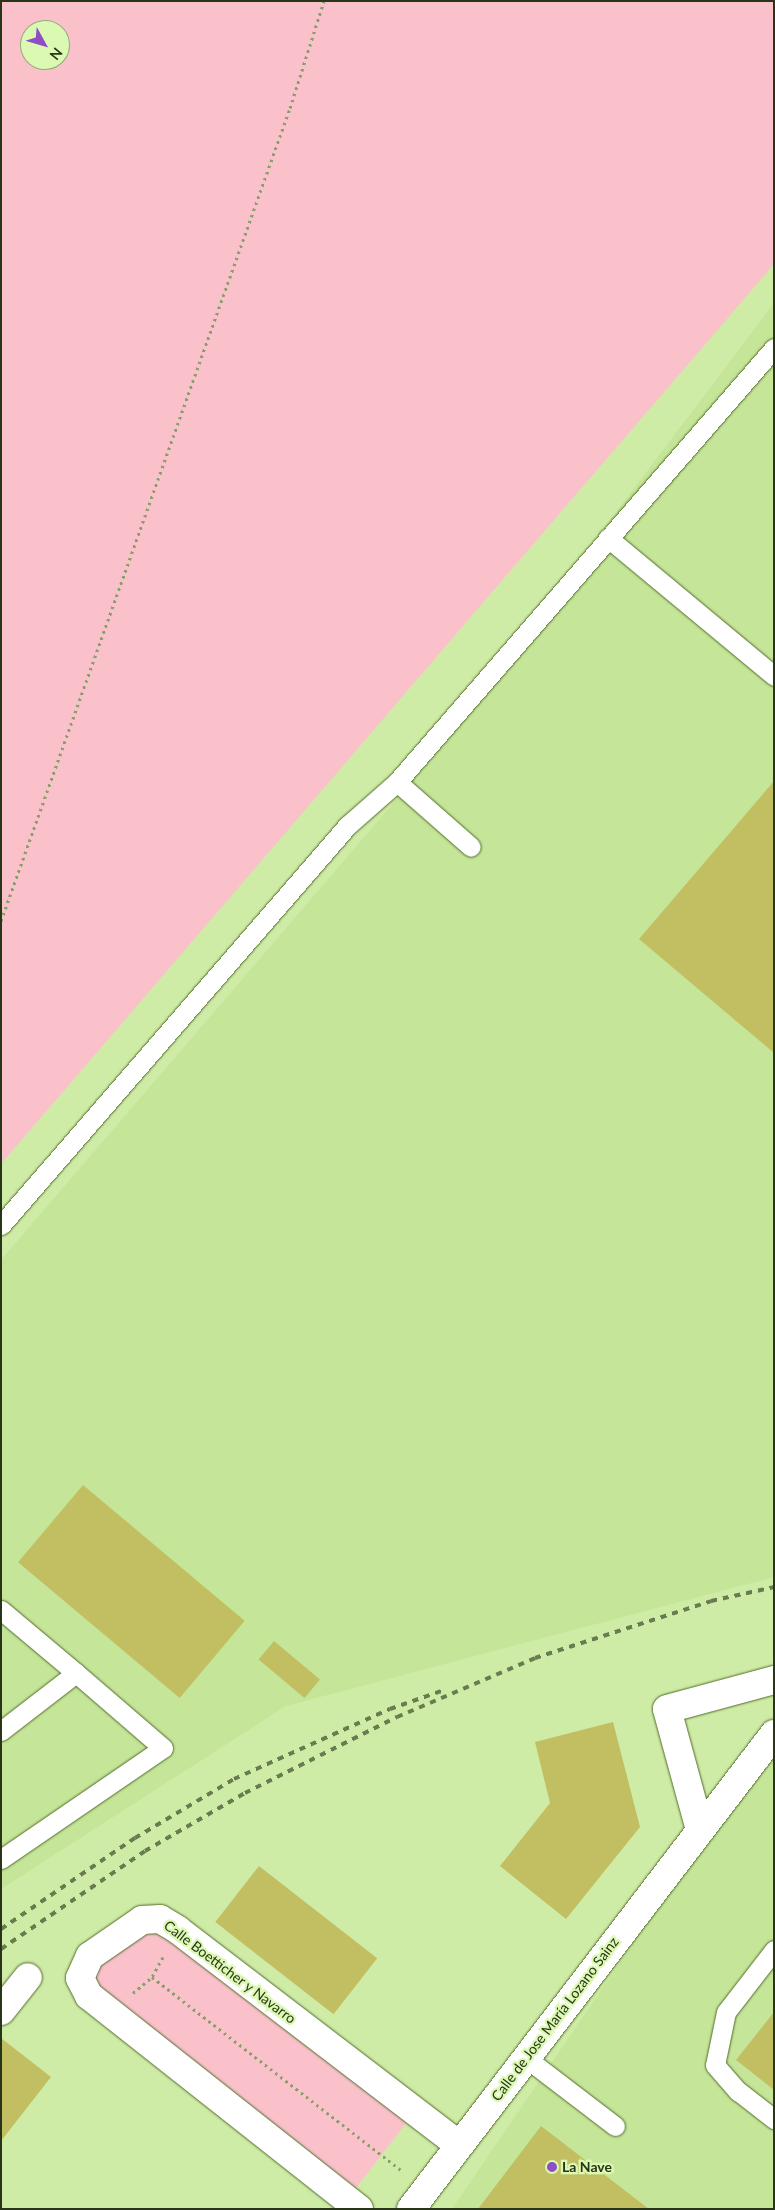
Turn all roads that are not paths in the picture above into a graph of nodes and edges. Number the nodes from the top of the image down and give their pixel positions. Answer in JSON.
{"nodes":[{"id":1,"x":774,"y":348,"type":"edge"},
{"id":2,"x":608,"y":538,"type":"junction"},
{"id":3,"x":774,"y":676,"type":"edge"},
{"id":4,"x":397,"y":782,"type":"junction"},
{"id":5,"x":471,"y":847,"type":"dead end"},
{"id":6,"x":1,"y":1225,"type":"edge"},
{"id":7,"x":1,"y":1610,"type":"edge"},
{"id":8,"x":76,"y":1674,"type":"junction"},
{"id":9,"x":774,"y":1680,"type":"edge"},
{"id":10,"x":1,"y":1731,"type":"edge"},
{"id":11,"x":774,"y":1734,"type":"edge"},
{"id":12,"x":700,"y":1830,"type":"junction"},
{"id":13,"x":1,"y":1859,"type":"edge"},
{"id":14,"x":774,"y":1950,"type":"edge"},
{"id":15,"x":28,"y":1977,"type":"dead end"},
{"id":16,"x":1,"y":2011,"type":"edge"},
{"id":17,"x":526,"y":2058,"type":"junction"},
{"id":18,"x":774,"y":2119,"type":"edge"},
{"id":19,"x":615,"y":2126,"type":"dead end"},
{"id":20,"x":459,"y":2145,"type":"junction"},
{"id":21,"x":418,"y":2199,"type":"edge"},
{"id":22,"x":359,"y":2209,"type":"edge"}],
"edges":[{"from":1,"to":2,"type":"lane"},
{"from":2,"to":3,"type":"lane"},
{"from":2,"to":4,"type":"lane"},
{"from":4,"to":5,"type":"lane"},
{"from":4,"to":6,"type":"lane"},
{"from":7,"to":8,"type":"lane"},
{"from":8,"to":10,"type":"lane"},
{"from":8,"to":13,"type":"lane"},
{"from":9,"to":12,"type":"street"},
{"from":11,"to":12,"type":"street","name":"Calle de Jose María Lozano Sainz"},
{"from":12,"to":17,"type":"street","name":"Calle de Jose María Lozano Sainz"},
{"from":14,"to":18,"type":"lane"},
{"from":15,"to":16,"type":"street"},
{"from":17,"to":19,"type":"lane"},
{"from":17,"to":20,"type":"street","name":"Calle de Jose María Lozano Sainz"},
{"from":20,"to":21,"type":"street","name":"Calle de Jose María Lozano Sainz"},
{"from":20,"to":22,"type":"street","name":"Calle Boetticher y Navarro"}]}
